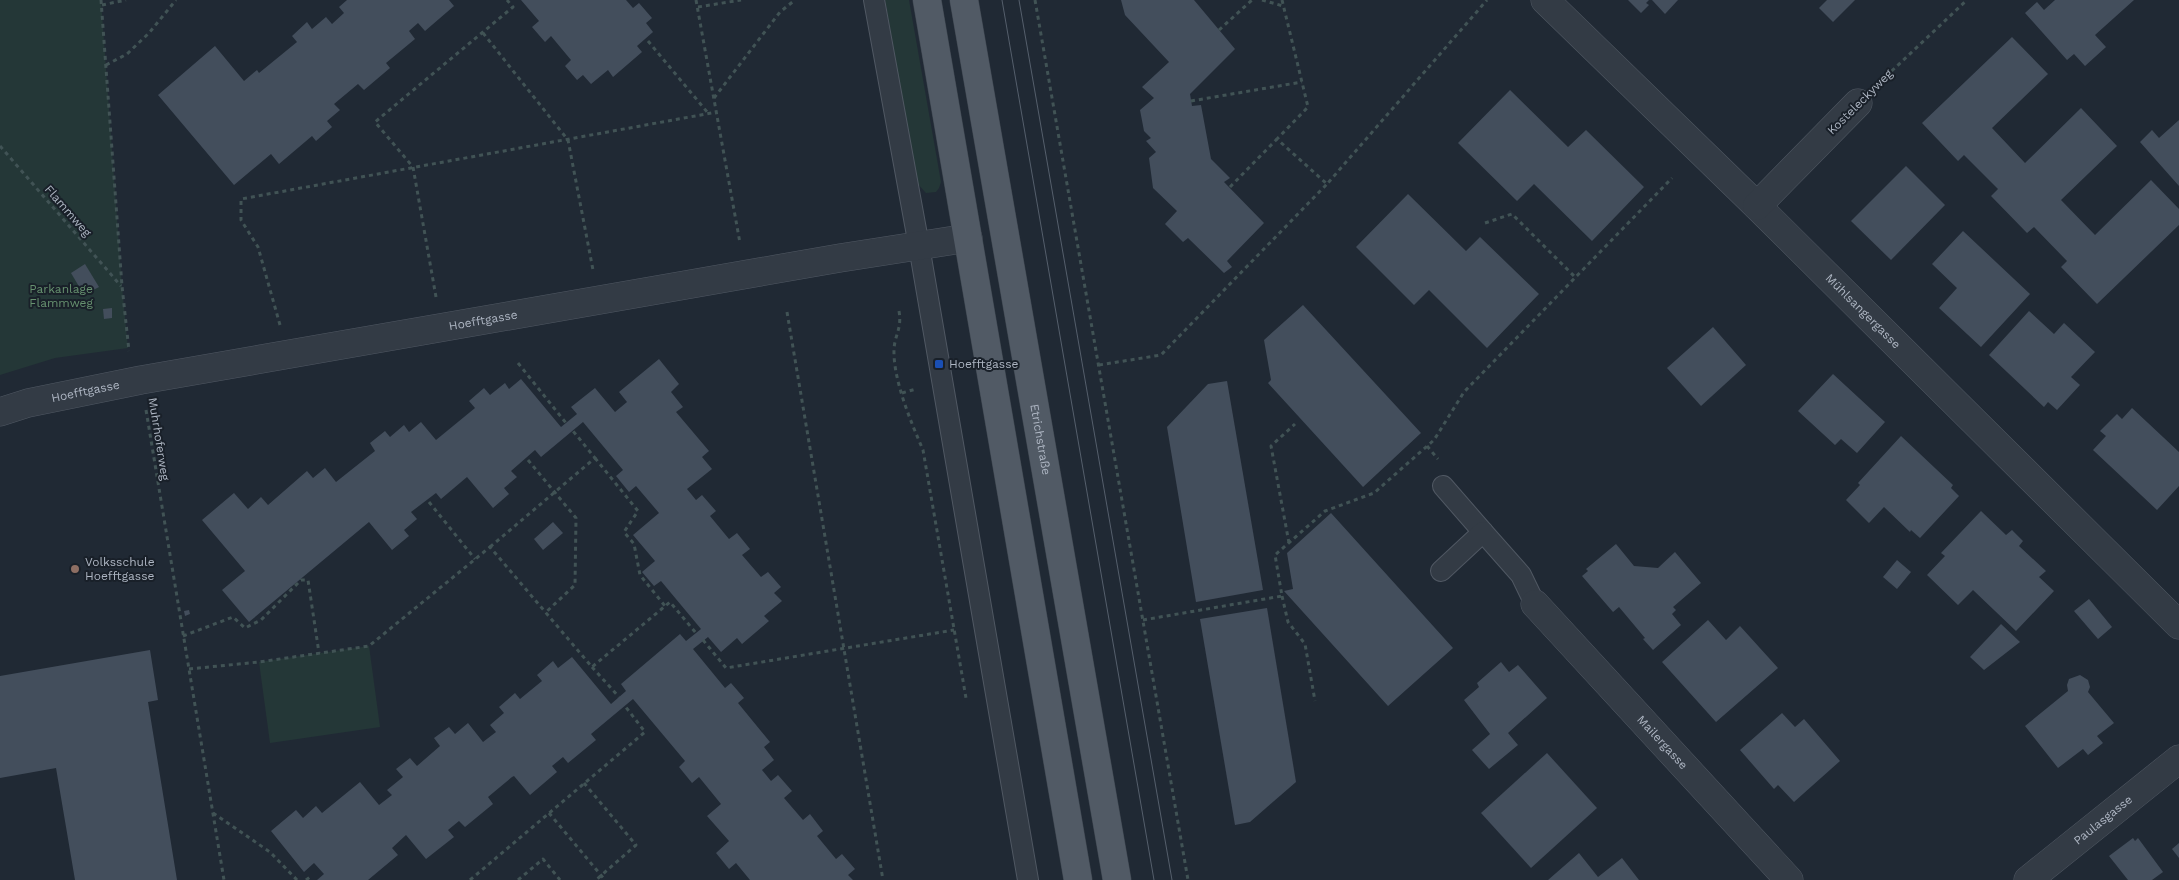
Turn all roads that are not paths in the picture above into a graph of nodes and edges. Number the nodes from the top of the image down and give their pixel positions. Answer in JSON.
{"nodes":[{"id":1,"x":874,"y":0,"type":"edge"},
{"id":2,"x":927,"y":0,"type":"edge"},
{"id":3,"x":964,"y":0,"type":"edge"},
{"id":4,"x":1546,"y":0,"type":"edge"},
{"id":5,"x":1858,"y":103,"type":"road end"},
{"id":6,"x":1757,"y":206,"type":"junction"},
{"id":7,"x":968,"y":238,"type":"junction"},
{"id":8,"x":919,"y":246,"type":"junction"},
{"id":9,"x":0,"y":412,"type":"edge"},
{"id":10,"x":1443,"y":486,"type":"dead end"},
{"id":11,"x":1483,"y":532,"type":"junction"},
{"id":12,"x":1441,"y":571,"type":"dead end"},
{"id":13,"x":1535,"y":604,"type":"joint"},
{"id":14,"x":2179,"y":625,"type":"edge"},
{"id":15,"x":2179,"y":760,"type":"edge"},
{"id":16,"x":1028,"y":880,"type":"edge"},
{"id":17,"x":1078,"y":880,"type":"edge"},
{"id":18,"x":1117,"y":880,"type":"edge"},
{"id":19,"x":1789,"y":880,"type":"edge"},
{"id":20,"x":2028,"y":880,"type":"edge"}],
"edges":[{"from":1,"to":8,"type":"lane"},
{"from":2,"to":7,"type":"main road"},
{"from":3,"to":18,"type":"main road","name":"Etrichstraße"},
{"from":4,"to":6,"type":"street","name":"Mühlsangergasse"},
{"from":5,"to":6,"type":"street","name":"Kosteleckyweg"},
{"from":6,"to":14,"type":"street","name":"Mühlsangergasse"},
{"from":7,"to":8,"type":"street","name":"Hoefftgasse"},
{"from":7,"to":17,"type":"main road"},
{"from":8,"to":9,"type":"street","name":"Hoefftgasse"},
{"from":8,"to":16,"type":"lane"},
{"from":10,"to":11,"type":"lane"},
{"from":11,"to":12,"type":"lane"},
{"from":11,"to":13,"type":"lane"},
{"from":13,"to":19,"type":"street","name":"Mailergasse"},
{"from":15,"to":20,"type":"street","name":"Paulasgasse"}]}
